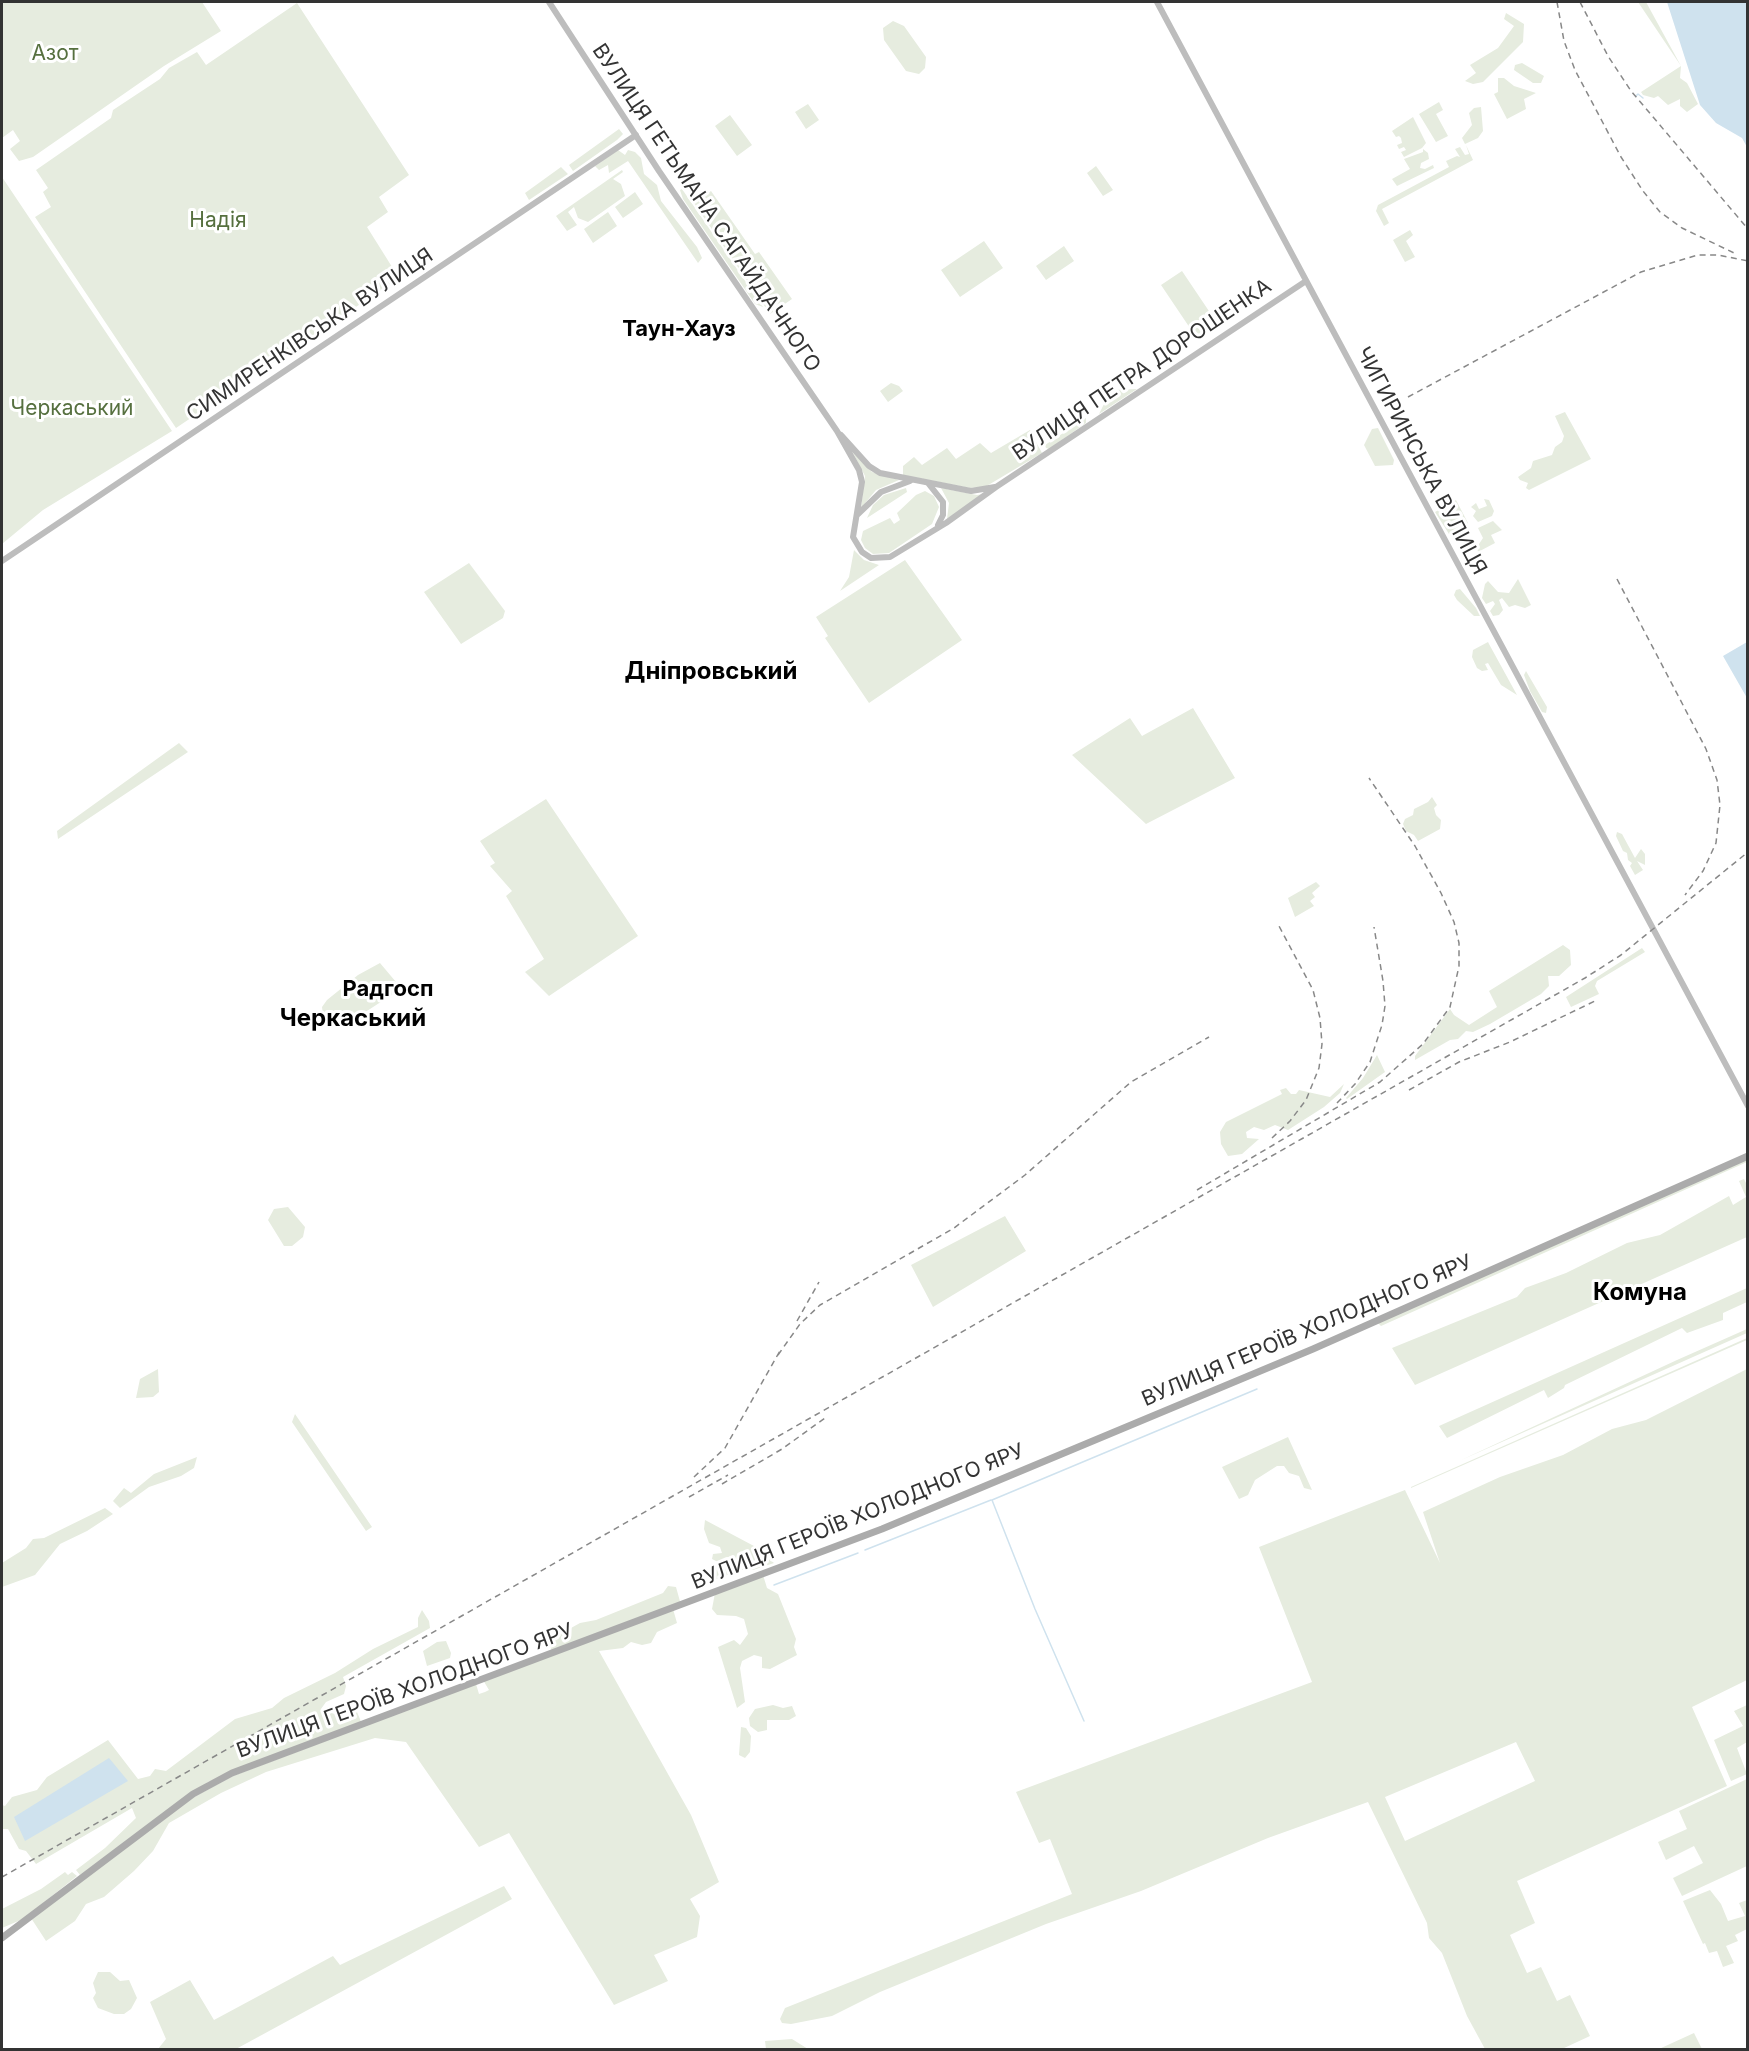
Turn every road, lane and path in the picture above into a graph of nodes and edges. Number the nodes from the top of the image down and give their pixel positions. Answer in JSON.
{"nodes":[{"id":1,"x":549,"y":2,"type":"edge"},
{"id":2,"x":1157,"y":2,"type":"edge"},
{"id":3,"x":636,"y":135,"type":"junction"},
{"id":4,"x":1306,"y":281,"type":"junction"},
{"id":5,"x":837,"y":431,"type":"junction"},
{"id":6,"x":913,"y":480,"type":"junction"},
{"id":7,"x":927,"y":483,"type":"junction"},
{"id":8,"x":996,"y":486,"type":"junction"},
{"id":9,"x":857,"y":515,"type":"junction"},
{"id":10,"x":936,"y":527,"type":"junction"},
{"id":11,"x":2,"y":561,"type":"edge"},
{"id":12,"x":1748,"y":1106,"type":"edge"},
{"id":13,"x":1748,"y":1156,"type":"edge"},
{"id":14,"x":2,"y":1938,"type":"edge"}],
"edges":[{"from":1,"to":3,"type":"main road","name":"ВУЛИЦЯ ГЕТЬМАНА САГАЙДАЧНОГО"},
{"from":2,"to":4,"type":"main road","name":"ЧИГИРИНСЬКА ВУЛИЦЯ"},
{"from":3,"to":5,"type":"main road","name":"ВУЛИЦЯ ГЕТЬМАНА САГАЙДАЧНОГО"},
{"from":3,"to":11,"type":"main road","name":"СИМИРЕНКІВСЬКА ВУЛИЦЯ"},
{"from":4,"to":8,"type":"main road","name":"ВУЛИЦЯ ПЕТРА ДОРОШЕНКА"},
{"from":4,"to":12,"type":"main road","name":"ЧИГИРИНСЬКА ВУЛИЦЯ"},
{"from":5,"to":6,"type":"main road","name":"ВУЛИЦЯ ГЕТЬМАНА САГАЙДАЧНОГО"},
{"from":5,"to":9,"type":"main road","name":"ВУЛИЦЯ ГЕТЬМАНА САГАЙДАЧНОГО"},
{"from":6,"to":7,"type":"main road","name":"ВУЛИЦЯ ПЕТРА ДОРОШЕНКА"},
{"from":6,"to":9,"type":"main road"},
{"from":7,"to":8,"type":"main road","name":"ВУЛИЦЯ ПЕТРА ДОРОШЕНКА"},
{"from":7,"to":10,"type":"main road"},
{"from":8,"to":10,"type":"main road","name":"ВУЛИЦЯ ПЕТРА ДОРОШЕНКА"},
{"from":9,"to":10,"type":"main road","name":"ВУЛИЦЯ ПЕТРА ДОРОШЕНКА"},
{"from":13,"to":14,"type":"main road","name":"ВУЛИЦЯ ГЕРОЇВ ХОЛОДНОГО ЯРУ"}]}
